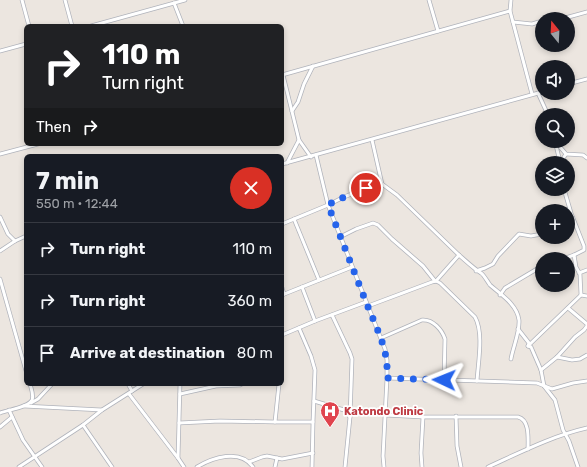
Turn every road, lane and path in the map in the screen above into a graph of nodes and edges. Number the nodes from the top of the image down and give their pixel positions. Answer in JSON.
{"nodes":[{"id":1,"x":22,"y":0,"type":"edge"},
{"id":2,"x":65,"y":0,"type":"edge"},
{"id":3,"x":185,"y":0,"type":"edge"},
{"id":4,"x":429,"y":0,"type":"edge"},
{"id":5,"x":510,"y":0,"type":"edge"},
{"id":6,"x":174,"y":3,"type":"junction"},
{"id":7,"x":510,"y":11,"type":"junction"},
{"id":8,"x":587,"y":12,"type":"edge"},
{"id":9,"x":575,"y":15,"type":"edge"},
{"id":10,"x":514,"y":22,"type":"junction"},
{"id":11,"x":535,"y":23,"type":"edge"},
{"id":12,"x":28,"y":24,"type":"edge"},
{"id":13,"x":71,"y":24,"type":"edge"},
{"id":14,"x":98,"y":24,"type":"edge"},
{"id":15,"x":182,"y":24,"type":"edge"},
{"id":16,"x":438,"y":31,"type":"junction"},
{"id":17,"x":24,"y":45,"type":"edge"},
{"id":18,"x":0,"y":51,"type":"edge"},
{"id":19,"x":313,"y":66,"type":"junction"},
{"id":20,"x":284,"y":74,"type":"edge"},
{"id":21,"x":587,"y":79,"type":"edge"},
{"id":22,"x":284,"y":82,"type":"edge"},
{"id":23,"x":575,"y":82,"type":"edge"},
{"id":24,"x":532,"y":94,"type":"junction"},
{"id":25,"x":535,"y":94,"type":"edge"},
{"id":26,"x":292,"y":110,"type":"junction"},
{"id":27,"x":299,"y":140,"type":"junction"},
{"id":28,"x":372,"y":140,"type":"junction"},
{"id":29,"x":30,"y":146,"type":"edge"},
{"id":30,"x":561,"y":148,"type":"edge"},
{"id":31,"x":0,"y":154,"type":"edge"},
{"id":32,"x":566,"y":154,"type":"joint"},
{"id":33,"x":316,"y":155,"type":"junction"},
{"id":34,"x":311,"y":157,"type":"junction"},
{"id":35,"x":587,"y":158,"type":"edge"},
{"id":36,"x":286,"y":163,"type":"joint"},
{"id":37,"x":382,"y":184,"type":"junction"},
{"id":38,"x":328,"y":205,"type":"junction"},
{"id":39,"x":0,"y":217,"type":"edge"},
{"id":40,"x":294,"y":219,"type":"junction"},
{"id":41,"x":284,"y":223,"type":"edge"},
{"id":42,"x":0,"y":226,"type":"edge"},
{"id":43,"x":575,"y":228,"type":"edge"},
{"id":44,"x":4,"y":229,"type":"junction"},
{"id":45,"x":535,"y":235,"type":"edge"},
{"id":46,"x":24,"y":237,"type":"edge"},
{"id":47,"x":340,"y":237,"type":"junction"},
{"id":48,"x":14,"y":241,"type":"junction"},
{"id":49,"x":0,"y":251,"type":"edge"},
{"id":50,"x":459,"y":255,"type":"junction"},
{"id":51,"x":575,"y":255,"type":"edge"},
{"id":52,"x":575,"y":260,"type":"edge"},
{"id":53,"x":352,"y":267,"type":"junction"},
{"id":54,"x":535,"y":270,"type":"edge"},
{"id":55,"x":587,"y":270,"type":"edge"},
{"id":56,"x":476,"y":271,"type":"junction"},
{"id":57,"x":579,"y":273,"type":"junction"},
{"id":58,"x":0,"y":279,"type":"edge"},
{"id":59,"x":319,"y":280,"type":"junction"},
{"id":60,"x":435,"y":281,"type":"junction"},
{"id":61,"x":302,"y":287,"type":"junction"},
{"id":62,"x":284,"y":294,"type":"edge"},
{"id":63,"x":500,"y":295,"type":"junction"},
{"id":64,"x":581,"y":295,"type":"junction"},
{"id":65,"x":587,"y":296,"type":"edge"},
{"id":66,"x":366,"y":302,"type":"junction"},
{"id":67,"x":368,"y":306,"type":"junction"},
{"id":68,"x":568,"y":308,"type":"junction"},
{"id":69,"x":332,"y":315,"type":"junction"},
{"id":70,"x":314,"y":321,"type":"junction"},
{"id":71,"x":587,"y":325,"type":"edge"},
{"id":72,"x":299,"y":328,"type":"junction"},
{"id":73,"x":518,"y":329,"type":"junction"},
{"id":74,"x":284,"y":334,"type":"edge"},
{"id":75,"x":381,"y":338,"type":"junction"},
{"id":76,"x":528,"y":346,"type":"junction"},
{"id":77,"x":587,"y":354,"type":"edge"},
{"id":78,"x":24,"y":357,"type":"edge"},
{"id":79,"x":557,"y":357,"type":"junction"},
{"id":80,"x":511,"y":359,"type":"dead end"},
{"id":81,"x":541,"y":370,"type":"junction"},
{"id":82,"x":387,"y":378,"type":"junction"},
{"id":83,"x":444,"y":380,"type":"junction"},
{"id":84,"x":477,"y":381,"type":"junction"},
{"id":85,"x":587,"y":382,"type":"edge"},
{"id":86,"x":31,"y":386,"type":"edge"},
{"id":87,"x":50,"y":386,"type":"edge"},
{"id":88,"x":129,"y":386,"type":"edge"},
{"id":89,"x":140,"y":386,"type":"edge"},
{"id":90,"x":180,"y":386,"type":"edge"},
{"id":91,"x":213,"y":386,"type":"edge"},
{"id":92,"x":280,"y":386,"type":"edge"},
{"id":93,"x":544,"y":386,"type":"junction"},
{"id":94,"x":132,"y":391,"type":"junction"},
{"id":95,"x":129,"y":394,"type":"junction"},
{"id":96,"x":180,"y":394,"type":"junction"},
{"id":97,"x":314,"y":401,"type":"junction"},
{"id":98,"x":29,"y":403,"type":"junction"},
{"id":99,"x":24,"y":406,"type":"junction"},
{"id":100,"x":350,"y":407,"type":"junction"},
{"id":101,"x":9,"y":410,"type":"junction"},
{"id":102,"x":102,"y":410,"type":"junction"},
{"id":103,"x":344,"y":410,"type":"junction"},
{"id":104,"x":0,"y":413,"type":"edge"},
{"id":105,"x":385,"y":415,"type":"junction"},
{"id":106,"x":456,"y":416,"type":"junction"},
{"id":107,"x":12,"y":417,"type":"junction"},
{"id":108,"x":350,"y":417,"type":"junction"},
{"id":109,"x":423,"y":417,"type":"junction"},
{"id":110,"x":276,"y":422,"type":"junction"},
{"id":111,"x":313,"y":422,"type":"junction"},
{"id":112,"x":179,"y":424,"type":"junction"},
{"id":113,"x":82,"y":425,"type":"junction"},
{"id":114,"x":0,"y":427,"type":"edge"},
{"id":115,"x":587,"y":428,"type":"edge"},
{"id":116,"x":564,"y":433,"type":"junction"},
{"id":117,"x":528,"y":449,"type":"junction"},
{"id":118,"x":313,"y":453,"type":"junction"},
{"id":119,"x":34,"y":457,"type":"junction"},
{"id":120,"x":178,"y":458,"type":"junction"},
{"id":121,"x":277,"y":458,"type":"junction"},
{"id":122,"x":250,"y":462,"type":"junction"},
{"id":123,"x":19,"y":467,"type":"edge"},
{"id":124,"x":42,"y":467,"type":"edge"},
{"id":125,"x":112,"y":467,"type":"edge"},
{"id":126,"x":184,"y":467,"type":"edge"},
{"id":127,"x":197,"y":467,"type":"edge"},
{"id":128,"x":253,"y":467,"type":"edge"},
{"id":129,"x":275,"y":467,"type":"edge"},
{"id":130,"x":312,"y":467,"type":"edge"},
{"id":131,"x":345,"y":467,"type":"edge"},
{"id":132,"x":384,"y":467,"type":"edge"},
{"id":133,"x":422,"y":467,"type":"edge"},
{"id":134,"x":461,"y":467,"type":"edge"},
{"id":135,"x":488,"y":467,"type":"edge"},
{"id":136,"x":578,"y":467,"type":"edge"}],
"edges":[{"from":1,"to":12,"type":"street"},
{"from":2,"to":13,"type":"street"},
{"from":3,"to":6,"type":"street"},
{"from":4,"to":16,"type":"street"},
{"from":5,"to":7,"type":"street"},
{"from":6,"to":14,"type":"street"},
{"from":6,"to":15,"type":"street"},
{"from":7,"to":10,"type":"street"},
{"from":7,"to":16,"type":"street"},
{"from":8,"to":9,"type":"street"},
{"from":10,"to":11,"type":"street"},
{"from":10,"to":24,"type":"street"},
{"from":16,"to":19,"type":"street"},
{"from":17,"to":18,"type":"street"},
{"from":19,"to":20,"type":"street"},
{"from":19,"to":26,"type":"street"},
{"from":21,"to":23,"type":"street"},
{"from":22,"to":26,"type":"street"},
{"from":24,"to":25,"type":"street"},
{"from":24,"to":28,"type":"street"},
{"from":26,"to":27,"type":"street"},
{"from":27,"to":34,"type":"street"},
{"from":27,"to":36,"type":"street"},
{"from":28,"to":33,"type":"street"},
{"from":28,"to":37,"type":"street"},
{"from":29,"to":31,"type":"street"},
{"from":30,"to":32,"type":"street"},
{"from":32,"to":35,"type":"street"},
{"from":33,"to":34,"type":"street"},
{"from":33,"to":38,"type":"street"},
{"from":34,"to":36,"type":"street"},
{"from":37,"to":38,"type":"street"},
{"from":37,"to":50,"type":"street"},
{"from":38,"to":40,"type":"street"},
{"from":38,"to":47,"type":"street"},
{"from":39,"to":44,"type":"street"},
{"from":40,"to":41,"type":"street"},
{"from":40,"to":59,"type":"street"},
{"from":42,"to":44,"type":"street"},
{"from":43,"to":51,"type":"street"},
{"from":44,"to":48,"type":"street"},
{"from":45,"to":56,"type":"street"},
{"from":46,"to":48,"type":"street"},
{"from":47,"to":53,"type":"street"},
{"from":47,"to":60,"type":"street"},
{"from":48,"to":49,"type":"street"},
{"from":50,"to":56,"type":"street"},
{"from":50,"to":60,"type":"street"},
{"from":52,"to":57,"type":"street"},
{"from":53,"to":59,"type":"street"},
{"from":53,"to":66,"type":"street"},
{"from":54,"to":63,"type":"street"},
{"from":55,"to":57,"type":"street"},
{"from":56,"to":63,"type":"street"},
{"from":57,"to":64,"type":"street"},
{"from":58,"to":78,"type":"street"},
{"from":59,"to":61,"type":"street"},
{"from":60,"to":67,"type":"street"},
{"from":60,"to":84,"type":"street"},
{"from":61,"to":62,"type":"street"},
{"from":61,"to":70,"type":"street"},
{"from":63,"to":73,"type":"street"},
{"from":64,"to":65,"type":"street"},
{"from":64,"to":68,"type":"street"},
{"from":66,"to":67,"type":"street"},
{"from":66,"to":69,"type":"street"},
{"from":67,"to":75,"type":"street"},
{"from":68,"to":71,"type":"street"},
{"from":68,"to":76,"type":"street"},
{"from":69,"to":70,"type":"street"},
{"from":69,"to":100,"type":"street"},
{"from":70,"to":72,"type":"street"},
{"from":71,"to":79,"type":"street"},
{"from":72,"to":74,"type":"street"},
{"from":72,"to":97,"type":"street"},
{"from":73,"to":76,"type":"street"},
{"from":73,"to":80,"type":"street"},
{"from":75,"to":82,"type":"street"},
{"from":75,"to":83,"type":"street"},
{"from":76,"to":81,"type":"street"},
{"from":77,"to":79,"type":"street"},
{"from":79,"to":81,"type":"street"},
{"from":81,"to":93,"type":"street"},
{"from":82,"to":83,"type":"street"},
{"from":82,"to":105,"type":"street"},
{"from":83,"to":84,"type":"street"},
{"from":84,"to":93,"type":"street"},
{"from":85,"to":93,"type":"street"},
{"from":86,"to":98,"type":"street"},
{"from":87,"to":98,"type":"street"},
{"from":88,"to":94,"type":"street"},
{"from":89,"to":94,"type":"street"},
{"from":90,"to":96,"type":"street"},
{"from":91,"to":96,"type":"street"},
{"from":92,"to":110,"type":"street"},
{"from":93,"to":116,"type":"street"},
{"from":94,"to":95,"type":"street"},
{"from":95,"to":102,"type":"street"},
{"from":95,"to":120,"type":"street"},
{"from":96,"to":112,"type":"street"},
{"from":97,"to":103,"type":"street"},
{"from":97,"to":111,"type":"street"},
{"from":98,"to":99,"type":"street"},
{"from":99,"to":101,"type":"street"},
{"from":99,"to":102,"type":"street"},
{"from":100,"to":103,"type":"street"},
{"from":100,"to":108,"type":"street"},
{"from":101,"to":104,"type":"street"},
{"from":101,"to":107,"type":"street"},
{"from":102,"to":113,"type":"street"},
{"from":103,"to":108,"type":"street"},
{"from":105,"to":109,"type":"street"},
{"from":105,"to":132,"type":"street"},
{"from":106,"to":109,"type":"street"},
{"from":106,"to":117,"type":"street"},
{"from":106,"to":134,"type":"street"},
{"from":107,"to":114,"type":"street"},
{"from":107,"to":119,"type":"street"},
{"from":108,"to":131,"type":"street"},
{"from":109,"to":133,"type":"street"},
{"from":110,"to":111,"type":"street"},
{"from":110,"to":112,"type":"street"},
{"from":111,"to":118,"type":"street"},
{"from":112,"to":120,"type":"street"},
{"from":113,"to":119,"type":"street"},
{"from":113,"to":125,"type":"street"},
{"from":115,"to":116,"type":"street"},
{"from":116,"to":117,"type":"street"},
{"from":116,"to":136,"type":"street"},
{"from":117,"to":135,"type":"street"},
{"from":118,"to":121,"type":"street"},
{"from":118,"to":130,"type":"street"},
{"from":119,"to":123,"type":"street"},
{"from":119,"to":124,"type":"street"},
{"from":120,"to":126,"type":"street"},
{"from":121,"to":122,"type":"street"},
{"from":121,"to":129,"type":"street"},
{"from":122,"to":127,"type":"street"},
{"from":122,"to":128,"type":"street"}]}
